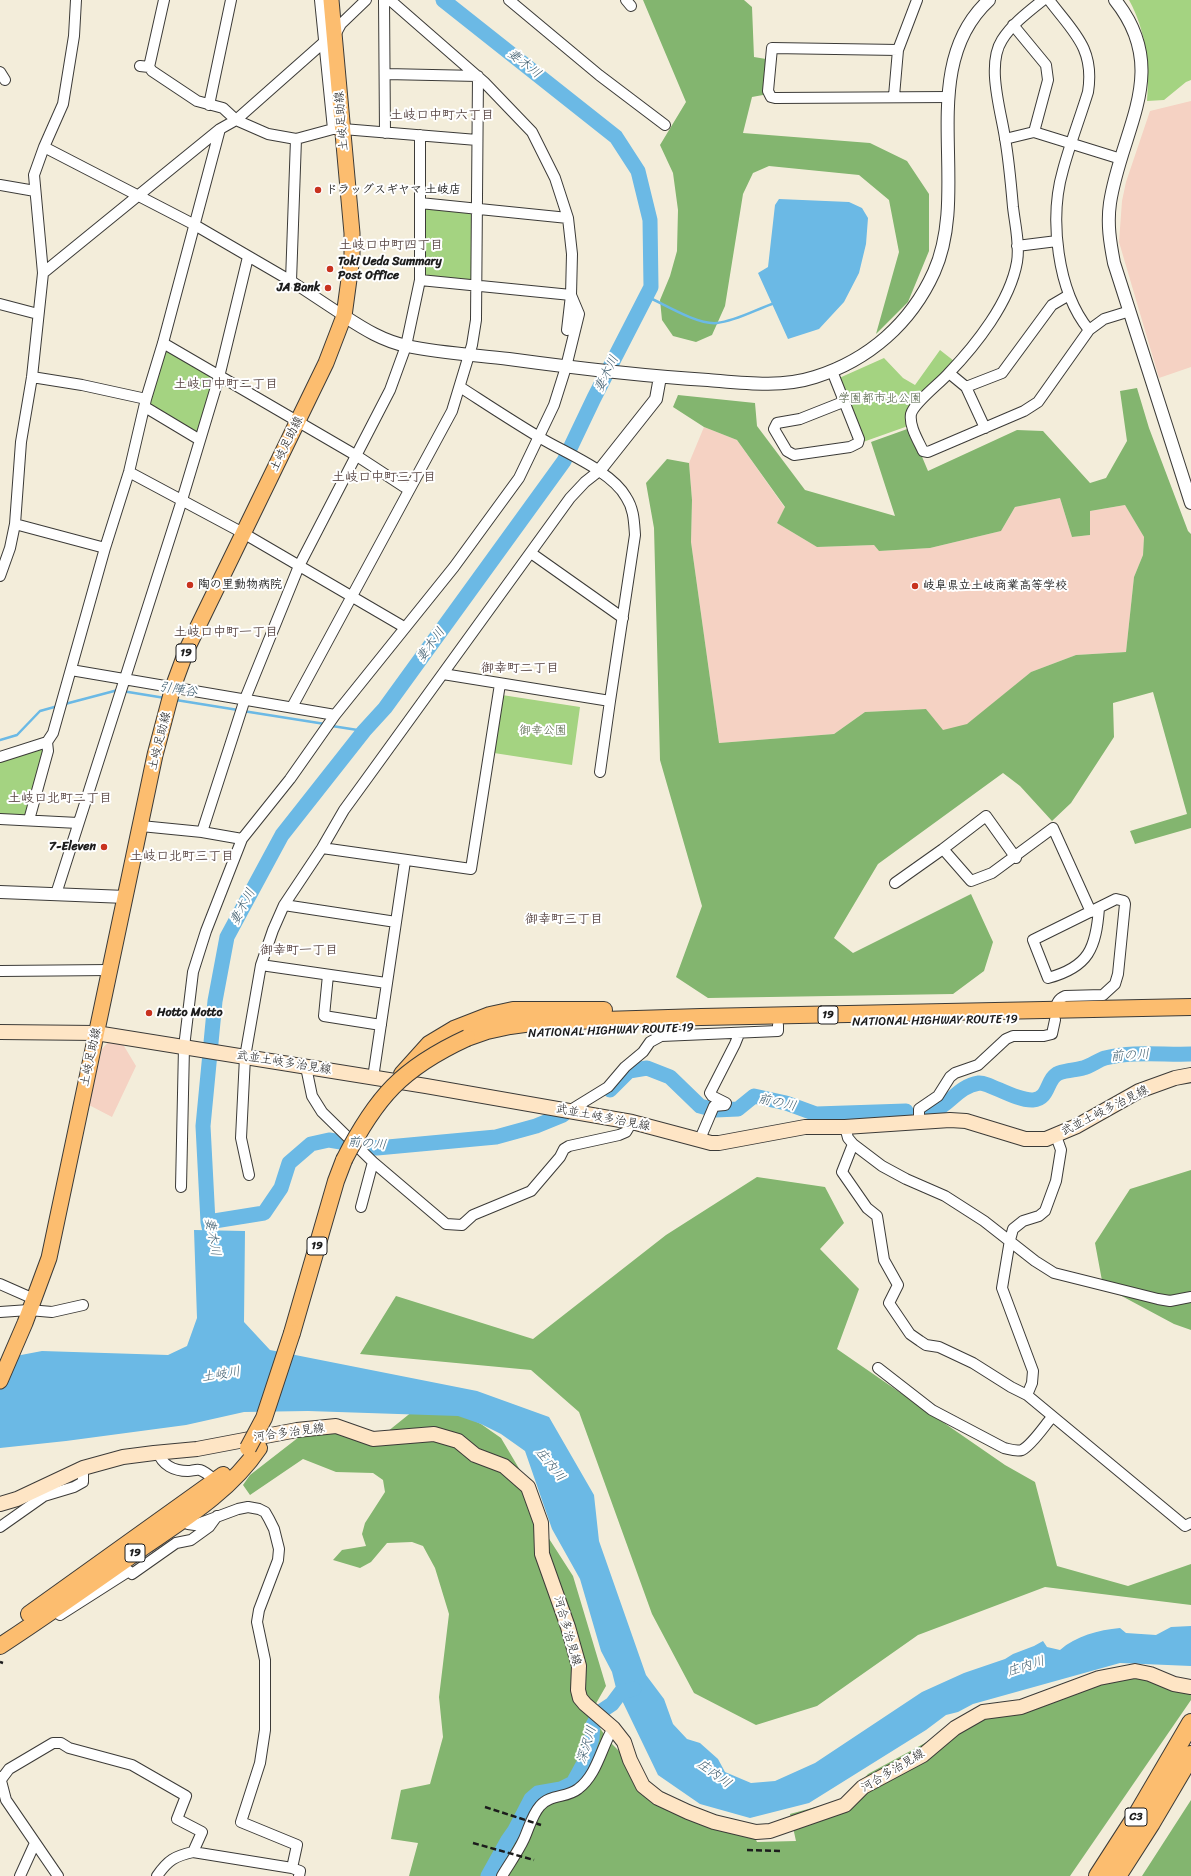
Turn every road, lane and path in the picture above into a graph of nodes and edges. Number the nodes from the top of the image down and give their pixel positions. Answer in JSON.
{"nodes":[{"id":1,"x":76,"y":0,"type":"edge"},
{"id":2,"x":164,"y":0,"type":"edge"},
{"id":3,"x":231,"y":0,"type":"edge"},
{"id":4,"x":320,"y":0,"type":"edge"},
{"id":5,"x":331,"y":0,"type":"edge"},
{"id":6,"x":366,"y":0,"type":"edge"},
{"id":7,"x":384,"y":0,"type":"edge"},
{"id":8,"x":390,"y":0,"type":"edge"},
{"id":9,"x":510,"y":0,"type":"edge"},
{"id":10,"x":917,"y":0,"type":"edge"},
{"id":11,"x":989,"y":0,"type":"edge"},
{"id":12,"x":1043,"y":0,"type":"edge"},
{"id":13,"x":1049,"y":0,"type":"edge"},
{"id":14,"x":1115,"y":0,"type":"edge"},
{"id":15,"x":1013,"y":25,"type":"junction"},
{"id":16,"x":329,"y":40,"type":"junction"},
{"id":17,"x":898,"y":50,"type":"junction"},
{"id":18,"x":386,"y":74,"type":"junction"},
{"id":19,"x":478,"y":76,"type":"junction"},
{"id":20,"x":894,"y":96,"type":"junction"},
{"id":21,"x":949,"y":97,"type":"junction"},
{"id":22,"x":209,"y":105,"type":"junction"},
{"id":23,"x":236,"y":120,"type":"junction"},
{"id":24,"x":665,"y":125,"type":"dead end"},
{"id":25,"x":338,"y":129,"type":"junction"},
{"id":26,"x":220,"y":130,"type":"junction"},
{"id":27,"x":1034,"y":132,"type":"junction"},
{"id":28,"x":385,"y":133,"type":"junction"},
{"id":29,"x":420,"y":135,"type":"junction"},
{"id":30,"x":296,"y":139,"type":"junction"},
{"id":31,"x":1005,"y":139,"type":"junction"},
{"id":32,"x":478,"y":140,"type":"junction"},
{"id":33,"x":1072,"y":143,"type":"junction"},
{"id":34,"x":44,"y":147,"type":"junction"},
{"id":35,"x":1121,"y":159,"type":"junction"},
{"id":36,"x":0,"y":185,"type":"edge"},
{"id":37,"x":35,"y":191,"type":"junction"},
{"id":38,"x":138,"y":194,"type":"junction"},
{"id":39,"x":420,"y":202,"type":"junction"},
{"id":40,"x":476,"y":208,"type":"junction"},
{"id":41,"x":568,"y":218,"type":"junction"},
{"id":42,"x":194,"y":224,"type":"junction"},
{"id":43,"x":1058,"y":241,"type":"junction"},
{"id":44,"x":1017,"y":246,"type":"junction"},
{"id":45,"x":248,"y":257,"type":"junction"},
{"id":46,"x":42,"y":273,"type":"junction"},
{"id":47,"x":420,"y":280,"type":"junction"},
{"id":48,"x":291,"y":281,"type":"junction"},
{"id":49,"x":476,"y":286,"type":"junction"},
{"id":50,"x":571,"y":295,"type":"junction"},
{"id":51,"x":1069,"y":295,"type":"junction"},
{"id":52,"x":0,"y":304,"type":"edge"},
{"id":53,"x":1130,"y":311,"type":"junction"},
{"id":54,"x":38,"y":314,"type":"junction"},
{"id":55,"x":344,"y":316,"type":"junction"},
{"id":56,"x":567,"y":330,"type":"dead end"},
{"id":57,"x":1089,"y":330,"type":"junction"},
{"id":58,"x":163,"y":343,"type":"junction"},
{"id":59,"x":406,"y":346,"type":"junction"},
{"id":60,"x":469,"y":354,"type":"junction"},
{"id":61,"x":569,"y":367,"type":"junction"},
{"id":62,"x":832,"y":371,"type":"junction"},
{"id":63,"x":949,"y":373,"type":"junction"},
{"id":64,"x":32,"y":377,"type":"junction"},
{"id":65,"x":220,"y":377,"type":"junction"},
{"id":66,"x":660,"y":377,"type":"junction"},
{"id":67,"x":460,"y":387,"type":"junction"},
{"id":68,"x":966,"y":387,"type":"junction"},
{"id":69,"x":843,"y":402,"type":"junction"},
{"id":70,"x":145,"y":403,"type":"junction"},
{"id":71,"x":298,"y":421,"type":"junction"},
{"id":72,"x":986,"y":428,"type":"junction"},
{"id":73,"x":542,"y":438,"type":"junction"},
{"id":74,"x":200,"y":440,"type":"junction"},
{"id":75,"x":357,"y":456,"type":"junction"},
{"id":76,"x":595,"y":469,"type":"junction"},
{"id":77,"x":129,"y":472,"type":"junction"},
{"id":78,"x":410,"y":490,"type":"junction"},
{"id":79,"x":182,"y":500,"type":"junction"},
{"id":80,"x":1191,"y":502,"type":"edge"},
{"id":81,"x":15,"y":524,"type":"junction"},
{"id":82,"x":243,"y":533,"type":"junction"},
{"id":83,"x":105,"y":548,"type":"junction"},
{"id":84,"x":531,"y":553,"type":"junction"},
{"id":85,"x":299,"y":566,"type":"junction"},
{"id":86,"x":0,"y":576,"type":"edge"},
{"id":87,"x":352,"y":597,"type":"junction"},
{"id":88,"x":623,"y":618,"type":"junction"},
{"id":89,"x":404,"y":627,"type":"junction"},
{"id":90,"x":71,"y":670,"type":"junction"},
{"id":91,"x":443,"y":674,"type":"junction"},
{"id":92,"x":126,"y":679,"type":"junction"},
{"id":93,"x":500,"y":684,"type":"junction"},
{"id":94,"x":173,"y":687,"type":"junction"},
{"id":95,"x":245,"y":699,"type":"junction"},
{"id":96,"x":610,"y":701,"type":"junction"},
{"id":97,"x":292,"y":707,"type":"junction"},
{"id":98,"x":335,"y":715,"type":"junction"},
{"id":99,"x":47,"y":742,"type":"junction"},
{"id":100,"x":0,"y":757,"type":"edge"},
{"id":101,"x":600,"y":772,"type":"dead end"},
{"id":102,"x":0,"y":819,"type":"edge"},
{"id":103,"x":29,"y":820,"type":"junction"},
{"id":104,"x":78,"y":823,"type":"junction"},
{"id":105,"x":141,"y":826,"type":"junction"},
{"id":106,"x":202,"y":832,"type":"junction"},
{"id":107,"x":242,"y":839,"type":"junction"},
{"id":108,"x":322,"y":848,"type":"junction"},
{"id":109,"x":943,"y":849,"type":"junction"},
{"id":110,"x":1016,"y":858,"type":"junction"},
{"id":111,"x":405,"y":861,"type":"junction"},
{"id":112,"x":895,"y":883,"type":"dead end"},
{"id":113,"x":0,"y":892,"type":"edge"},
{"id":114,"x":56,"y":894,"type":"junction"},
{"id":115,"x":126,"y":897,"type":"junction"},
{"id":116,"x":284,"y":905,"type":"junction"},
{"id":117,"x":1095,"y":910,"type":"junction"},
{"id":118,"x":396,"y":922,"type":"junction"},
{"id":119,"x":260,"y":965,"type":"junction"},
{"id":120,"x":110,"y":970,"type":"junction"},
{"id":121,"x":0,"y":971,"type":"edge"},
{"id":122,"x":328,"y":975,"type":"junction"},
{"id":123,"x":386,"y":983,"type":"junction"},
{"id":124,"x":1191,"y":1007,"type":"edge"},
{"id":125,"x":1056,"y":1015,"type":"junction"},
{"id":126,"x":701,"y":1017,"type":"junction"},
{"id":127,"x":1191,"y":1017,"type":"edge"},
{"id":128,"x":381,"y":1025,"type":"junction"},
{"id":129,"x":778,"y":1025,"type":"junction"},
{"id":130,"x":0,"y":1032,"type":"edge"},
{"id":131,"x":96,"y":1033,"type":"junction"},
{"id":132,"x":739,"y":1034,"type":"junction"},
{"id":133,"x":470,"y":1042,"type":"junction"},
{"id":134,"x":186,"y":1047,"type":"junction"},
{"id":135,"x":243,"y":1057,"type":"junction"},
{"id":136,"x":306,"y":1067,"type":"junction"},
{"id":137,"x":1191,"y":1075,"type":"edge"},
{"id":138,"x":373,"y":1078,"type":"junction"},
{"id":139,"x":400,"y":1082,"type":"junction"},
{"id":140,"x":569,"y":1111,"type":"junction"},
{"id":141,"x":632,"y":1122,"type":"junction"},
{"id":142,"x":919,"y":1122,"type":"junction"},
{"id":143,"x":845,"y":1127,"type":"junction"},
{"id":144,"x":1056,"y":1136,"type":"junction"},
{"id":145,"x":700,"y":1139,"type":"junction"},
{"id":146,"x":853,"y":1144,"type":"junction"},
{"id":147,"x":373,"y":1162,"type":"junction"},
{"id":148,"x":250,"y":1175,"type":"dead end"},
{"id":149,"x":181,"y":1187,"type":"dead end"},
{"id":150,"x":361,"y":1207,"type":"dead end"},
{"id":151,"x":1010,"y":1240,"type":"junction"},
{"id":152,"x":0,"y":1284,"type":"edge"},
{"id":153,"x":1191,"y":1297,"type":"edge"},
{"id":154,"x":83,"y":1305,"type":"dead end"},
{"id":155,"x":29,"y":1311,"type":"junction"},
{"id":156,"x":0,"y":1312,"type":"edge"},
{"id":157,"x":878,"y":1368,"type":"dead end"},
{"id":158,"x":0,"y":1381,"type":"edge"},
{"id":159,"x":1027,"y":1395,"type":"junction"},
{"id":160,"x":1052,"y":1417,"type":"junction"},
{"id":161,"x":254,"y":1448,"type":"junction"},
{"id":162,"x":158,"y":1452,"type":"junction"},
{"id":163,"x":83,"y":1468,"type":"junction"},
{"id":164,"x":216,"y":1481,"type":"junction"},
{"id":165,"x":0,"y":1504,"type":"edge"},
{"id":166,"x":217,"y":1516,"type":"junction"},
{"id":167,"x":183,"y":1519,"type":"junction"},
{"id":168,"x":1191,"y":1523,"type":"edge"},
{"id":169,"x":0,"y":1527,"type":"edge"},
{"id":170,"x":132,"y":1574,"type":"junction"},
{"id":171,"x":82,"y":1610,"type":"dead end"},
{"id":172,"x":54,"y":1611,"type":"junction"},
{"id":173,"x":0,"y":1635,"type":"edge"},
{"id":174,"x":0,"y":1646,"type":"edge"},
{"id":175,"x":1191,"y":1687,"type":"edge"},
{"id":176,"x":1191,"y":1723,"type":"edge"},
{"id":177,"x":611,"y":1727,"type":"junction"},
{"id":178,"x":1184,"y":1758,"type":"edge"},
{"id":179,"x":0,"y":1779,"type":"edge"},
{"id":180,"x":35,"y":1843,"type":"junction"},
{"id":181,"x":193,"y":1852,"type":"junction"},
{"id":182,"x":292,"y":1868,"type":"junction"},
{"id":183,"x":20,"y":1876,"type":"edge"},
{"id":184,"x":58,"y":1876,"type":"edge"},
{"id":185,"x":157,"y":1876,"type":"edge"},
{"id":186,"x":299,"y":1876,"type":"edge"},
{"id":187,"x":502,"y":1876,"type":"edge"},
{"id":188,"x":1098,"y":1876,"type":"edge"},
{"id":189,"x":1117,"y":1876,"type":"edge"}],
"edges":[{"from":1,"to":34,"type":"street"},
{"from":2,"to":22,"type":"street"},
{"from":3,"to":22,"type":"street"},
{"from":4,"to":16,"type":"street"},
{"from":5,"to":16,"type":"main road","name":"土岐足助線","number":"19"},
{"from":6,"to":16,"type":"street"},
{"from":7,"to":18,"type":"street"},
{"from":8,"to":19,"type":"street"},
{"from":9,"to":24,"type":"street"},
{"from":10,"to":17,"type":"street"},
{"from":11,"to":21,"type":"street"},
{"from":12,"to":15,"type":"street"},
{"from":13,"to":33,"type":"street"},
{"from":14,"to":35,"type":"street"},
{"from":15,"to":27,"type":"street"},
{"from":15,"to":31,"type":"street"},
{"from":16,"to":23,"type":"street"},
{"from":16,"to":25,"type":"main road","name":"土岐足助線","number":"19"},
{"from":17,"to":20,"type":"street"},
{"from":17,"to":20,"type":"street"},
{"from":18,"to":19,"type":"street"},
{"from":18,"to":28,"type":"street"},
{"from":19,"to":32,"type":"street"},
{"from":19,"to":41,"type":"street"},
{"from":20,"to":21,"type":"street"},
{"from":21,"to":62,"type":"street"},
{"from":22,"to":23,"type":"street"},
{"from":23,"to":26,"type":"street"},
{"from":23,"to":30,"type":"street"},
{"from":25,"to":28,"type":"street"},
{"from":25,"to":30,"type":"street"},
{"from":25,"to":55,"type":"main road","name":"土岐足助線","number":"19"},
{"from":26,"to":38,"type":"street"},
{"from":26,"to":42,"type":"street"},
{"from":27,"to":31,"type":"street"},
{"from":27,"to":33,"type":"street"},
{"from":28,"to":29,"type":"street"},
{"from":29,"to":32,"type":"street"},
{"from":29,"to":39,"type":"street"},
{"from":30,"to":48,"type":"street"},
{"from":31,"to":44,"type":"street"},
{"from":32,"to":40,"type":"street"},
{"from":33,"to":35,"type":"street"},
{"from":33,"to":43,"type":"street"},
{"from":34,"to":37,"type":"street"},
{"from":34,"to":38,"type":"street"},
{"from":35,"to":53,"type":"street"},
{"from":36,"to":37,"type":"street"},
{"from":37,"to":46,"type":"street"},
{"from":38,"to":42,"type":"street"},
{"from":38,"to":46,"type":"street"},
{"from":39,"to":40,"type":"street"},
{"from":39,"to":47,"type":"street"},
{"from":40,"to":41,"type":"street"},
{"from":40,"to":49,"type":"street"},
{"from":41,"to":50,"type":"street"},
{"from":42,"to":45,"type":"street"},
{"from":42,"to":58,"type":"street"},
{"from":43,"to":44,"type":"street"},
{"from":43,"to":51,"type":"street"},
{"from":44,"to":63,"type":"street"},
{"from":45,"to":48,"type":"street"},
{"from":45,"to":65,"type":"street"},
{"from":46,"to":54,"type":"street"},
{"from":47,"to":49,"type":"street"},
{"from":47,"to":59,"type":"street"},
{"from":48,"to":55,"type":"street"},
{"from":49,"to":50,"type":"street"},
{"from":49,"to":60,"type":"street"},
{"from":50,"to":56,"type":"street"},
{"from":50,"to":61,"type":"street"},
{"from":51,"to":57,"type":"street"},
{"from":51,"to":68,"type":"street"},
{"from":52,"to":54,"type":"street"},
{"from":53,"to":57,"type":"street"},
{"from":53,"to":80,"type":"street"},
{"from":54,"to":64,"type":"street"},
{"from":55,"to":59,"type":"street"},
{"from":55,"to":71,"type":"main road","name":"土岐足助線","number":"19"},
{"from":57,"to":72,"type":"street"},
{"from":58,"to":65,"type":"street"},
{"from":58,"to":70,"type":"street"},
{"from":59,"to":60,"type":"street"},
{"from":59,"to":75,"type":"street"},
{"from":60,"to":61,"type":"street"},
{"from":60,"to":67,"type":"street"},
{"from":61,"to":66,"type":"street"},
{"from":61,"to":73,"type":"street"},
{"from":62,"to":66,"type":"street"},
{"from":62,"to":69,"type":"street"},
{"from":63,"to":68,"type":"street"},
{"from":63,"to":72,"type":"street"},
{"from":64,"to":70,"type":"street"},
{"from":64,"to":81,"type":"street"},
{"from":65,"to":71,"type":"street"},
{"from":65,"to":74,"type":"street"},
{"from":66,"to":76,"type":"street"},
{"from":67,"to":73,"type":"street"},
{"from":67,"to":78,"type":"street"},
{"from":68,"to":72,"type":"street"},
{"from":69,"to":69,"type":"street"},
{"from":70,"to":74,"type":"street"},
{"from":70,"to":77,"type":"street"},
{"from":71,"to":75,"type":"street"},
{"from":71,"to":82,"type":"main road","name":"土岐足助線","number":"19"},
{"from":73,"to":76,"type":"street"},
{"from":73,"to":89,"type":"street"},
{"from":74,"to":79,"type":"street"},
{"from":75,"to":78,"type":"street"},
{"from":75,"to":85,"type":"street"},
{"from":76,"to":84,"type":"street"},
{"from":76,"to":88,"type":"street"},
{"from":77,"to":79,"type":"street"},
{"from":77,"to":83,"type":"street"},
{"from":78,"to":87,"type":"street"},
{"from":79,"to":82,"type":"street"},
{"from":79,"to":92,"type":"street"},
{"from":81,"to":83,"type":"street"},
{"from":81,"to":86,"type":"street"},
{"from":82,"to":85,"type":"street"},
{"from":82,"to":94,"type":"main road","name":"土岐足助線","number":"19"},
{"from":83,"to":90,"type":"street"},
{"from":84,"to":88,"type":"street"},
{"from":84,"to":91,"type":"street"},
{"from":85,"to":87,"type":"street"},
{"from":85,"to":95,"type":"street"},
{"from":87,"to":89,"type":"street"},
{"from":87,"to":97,"type":"street"},
{"from":88,"to":96,"type":"street"},
{"from":89,"to":98,"type":"street"},
{"from":90,"to":92,"type":"street"},
{"from":90,"to":99,"type":"street"},
{"from":91,"to":93,"type":"street"},
{"from":91,"to":108,"type":"street"},
{"from":92,"to":94,"type":"street"},
{"from":92,"to":104,"type":"street"},
{"from":93,"to":96,"type":"street"},
{"from":93,"to":111,"type":"street"},
{"from":94,"to":95,"type":"street"},
{"from":94,"to":105,"type":"main road","name":"土岐足助線","number":"19"},
{"from":95,"to":97,"type":"street"},
{"from":95,"to":106,"type":"street"},
{"from":96,"to":101,"type":"street"},
{"from":97,"to":98,"type":"street"},
{"from":98,"to":107,"type":"street"},
{"from":99,"to":100,"type":"street"},
{"from":99,"to":103,"type":"street"},
{"from":102,"to":103,"type":"street"},
{"from":103,"to":104,"type":"street"},
{"from":104,"to":114,"type":"street"},
{"from":105,"to":106,"type":"street"},
{"from":105,"to":115,"type":"main road","name":"土岐足助線","number":"19"},
{"from":106,"to":107,"type":"street"},
{"from":107,"to":134,"type":"street"},
{"from":108,"to":111,"type":"street"},
{"from":108,"to":116,"type":"street"},
{"from":109,"to":110,"type":"street"},
{"from":109,"to":110,"type":"street"},
{"from":109,"to":112,"type":"street"},
{"from":110,"to":117,"type":"street"},
{"from":111,"to":118,"type":"street"},
{"from":113,"to":114,"type":"street"},
{"from":114,"to":115,"type":"street"},
{"from":115,"to":120,"type":"main road","name":"土岐足助線","number":"19"},
{"from":116,"to":118,"type":"street"},
{"from":116,"to":119,"type":"street"},
{"from":117,"to":117,"type":"street"},
{"from":117,"to":125,"type":"street"},
{"from":118,"to":123,"type":"street"},
{"from":119,"to":122,"type":"street"},
{"from":119,"to":135,"type":"street"},
{"from":120,"to":121,"type":"street"},
{"from":120,"to":131,"type":"main road","name":"土岐足助線","number":"19"},
{"from":122,"to":123,"type":"street"},
{"from":122,"to":128,"type":"street"},
{"from":123,"to":128,"type":"street"},
{"from":124,"to":125,"type":"highway","name":"NATIONAL HIGHWAY ROUTE 19","number":"19"},
{"from":125,"to":126,"type":"highway","name":"NATIONAL HIGHWAY ROUTE 19","number":"19"},
{"from":125,"to":127,"type":"highway","name":"NATIONAL HIGHWAY ROUTE 19","number":"19"},
{"from":125,"to":129,"type":"highway","name":"NATIONAL HIGHWAY ROUTE 19","number":"19"},
{"from":125,"to":142,"type":"street"},
{"from":126,"to":133,"type":"highway","name":"NATIONAL HIGHWAY ROUTE 19","number":"19"},
{"from":126,"to":139,"type":"highway"},
{"from":128,"to":138,"type":"street"},
{"from":129,"to":132,"type":"street"},
{"from":129,"to":133,"type":"highway","name":"NATIONAL HIGHWAY ROUTE 19","number":"19"},
{"from":130,"to":131,"type":"main road","name":"武並土岐多治見線"},
{"from":131,"to":134,"type":"main road","name":"武並土岐多治見線"},
{"from":131,"to":155,"type":"main road","name":"土岐足助線","number":"19"},
{"from":132,"to":140,"type":"street"},
{"from":132,"to":145,"type":"street"},
{"from":133,"to":161,"type":"highway","name":"NATIONAL HIGHWAY ROUTE 19","number":"19"},
{"from":134,"to":135,"type":"main road","name":"武並土岐多治見線"},
{"from":134,"to":149,"type":"street"},
{"from":135,"to":136,"type":"main road","name":"武並土岐多治見線"},
{"from":135,"to":148,"type":"street"},
{"from":136,"to":138,"type":"main road","name":"武並土岐多治見線"},
{"from":136,"to":147,"type":"street"},
{"from":137,"to":144,"type":"main road","name":"武並土岐多治見線"},
{"from":138,"to":139,"type":"main road","name":"武並土岐多治見線"},
{"from":139,"to":140,"type":"main road","name":"武並土岐多治見線"},
{"from":140,"to":141,"type":"main road","name":"武並土岐多治見線"},
{"from":141,"to":145,"type":"main road","name":"武並土岐多治見線"},
{"from":141,"to":147,"type":"street"},
{"from":142,"to":143,"type":"main road","name":"武並土岐多治見線"},
{"from":142,"to":144,"type":"main road","name":"武並土岐多治見線"},
{"from":143,"to":145,"type":"main road","name":"武並土岐多治見線"},
{"from":143,"to":146,"type":"street"},
{"from":144,"to":151,"type":"street"},
{"from":146,"to":151,"type":"street"},
{"from":146,"to":159,"type":"street"},
{"from":147,"to":150,"type":"street"},
{"from":151,"to":153,"type":"street"},
{"from":151,"to":159,"type":"street"},
{"from":152,"to":155,"type":"street"},
{"from":154,"to":155,"type":"street"},
{"from":155,"to":156,"type":"street"},
{"from":155,"to":158,"type":"main road","name":"土岐足助線","number":"19"},
{"from":157,"to":160,"type":"street"},
{"from":159,"to":160,"type":"street"},
{"from":160,"to":168,"type":"street"},
{"from":161,"to":164,"type":"highway","name":"NATIONAL HIGHWAY ROUTE 19","number":"19"},
{"from":161,"to":167,"type":"highway","name":"NATIONAL HIGHWAY ROUTE 19","number":"19"},
{"from":162,"to":163,"type":"main road","name":"河合多治見線"},
{"from":162,"to":164,"type":"street"},
{"from":162,"to":177,"type":"main road","name":"河合多治見線"},
{"from":163,"to":165,"type":"main road","name":"河合多治見線"},
{"from":163,"to":169,"type":"street"},
{"from":164,"to":173,"type":"highway","name":"NATIONAL HIGHWAY ROUTE 19","number":"19"},
{"from":166,"to":167,"type":"street"},
{"from":166,"to":170,"type":"street"},
{"from":166,"to":182,"type":"street"},
{"from":167,"to":172,"type":"highway","name":"NATIONAL HIGHWAY ROUTE 19","number":"19"},
{"from":170,"to":171,"type":"street"},
{"from":170,"to":172,"type":"street"},
{"from":172,"to":174,"type":"highway","name":"NATIONAL HIGHWAY ROUTE 19","number":"19"},
{"from":175,"to":177,"type":"main road","name":"河合多治見線"},
{"from":176,"to":178,"type":"highway","number":"C3"},
{"from":177,"to":187,"type":"street"},
{"from":178,"to":188,"type":"highway","number":"C3"},
{"from":178,"to":189,"type":"highway","number":"C3"},
{"from":179,"to":180,"type":"street"},
{"from":179,"to":181,"type":"street"},
{"from":180,"to":183,"type":"street"},
{"from":180,"to":184,"type":"street"},
{"from":181,"to":182,"type":"street"},
{"from":181,"to":185,"type":"street"},
{"from":182,"to":186,"type":"street"}]}
